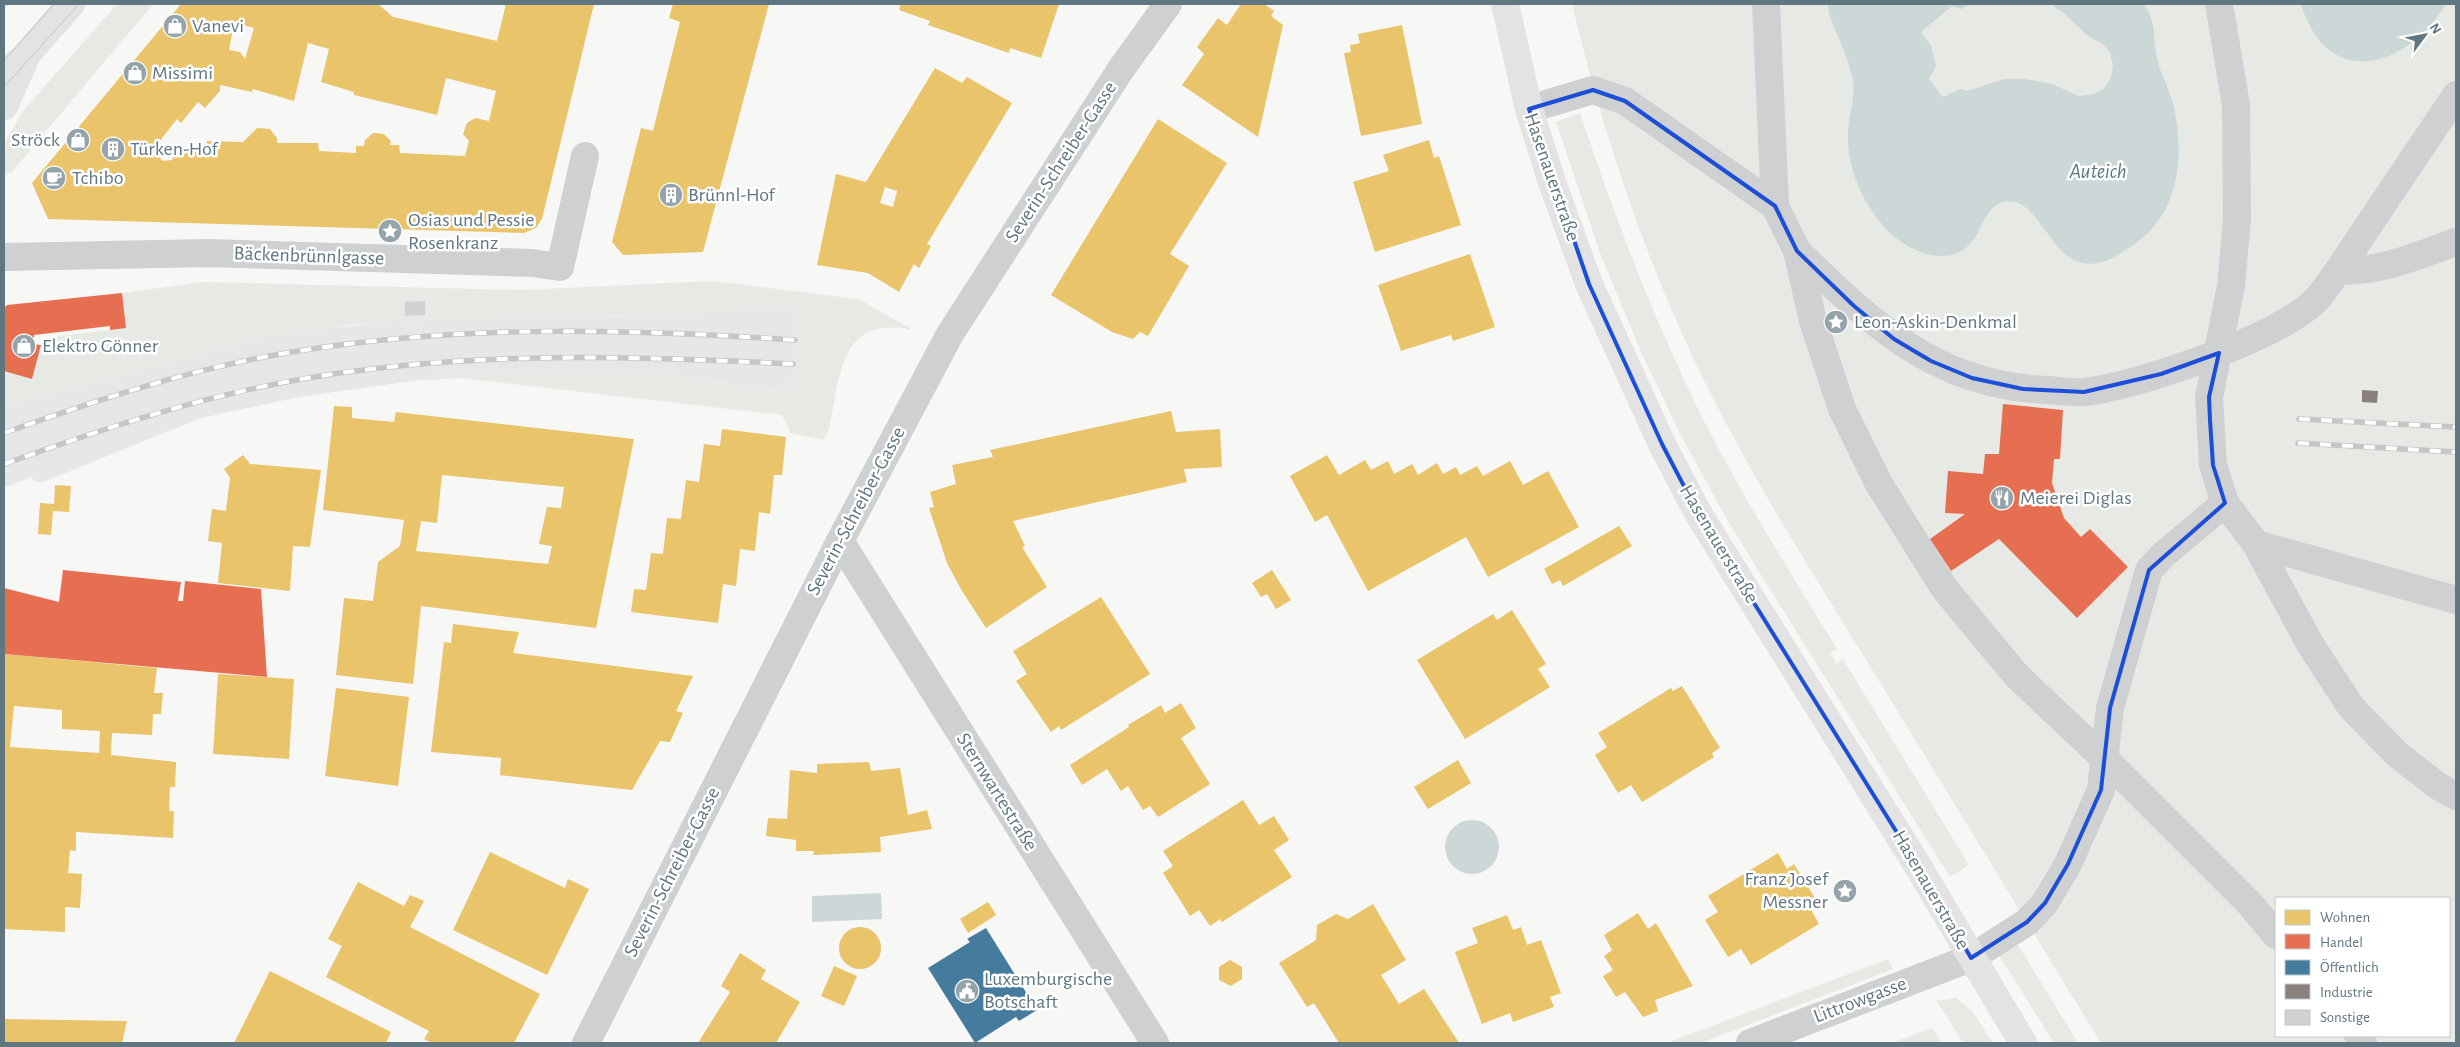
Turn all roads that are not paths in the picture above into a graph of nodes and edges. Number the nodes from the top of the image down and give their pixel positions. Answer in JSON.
{"nodes":[{"id":1,"x":71,"y":4,"type":"edge"},
{"id":2,"x":1168,"y":4,"type":"edge"},
{"id":3,"x":1505,"y":4,"type":"edge"},
{"id":4,"x":1766,"y":4,"type":"edge"},
{"id":5,"x":2219,"y":4,"type":"edge"},
{"id":6,"x":26,"y":55,"type":"junction"},
{"id":7,"x":4,"y":75,"type":"edge"},
{"id":8,"x":2456,"y":95,"type":"edge"},
{"id":9,"x":4,"y":106,"type":"edge"},
{"id":10,"x":1529,"y":108,"type":"junction"},
{"id":11,"x":585,"y":156,"type":"dead end"},
{"id":12,"x":1776,"y":206,"type":"junction"},
{"id":13,"x":2456,"y":242,"type":"edge"},
{"id":14,"x":1797,"y":251,"type":"junction"},
{"id":15,"x":4,"y":256,"type":"edge"},
{"id":16,"x":2338,"y":271,"type":"junction"},
{"id":17,"x":2219,"y":354,"type":"junction"},
{"id":18,"x":2225,"y":503,"type":"junction"},
{"id":19,"x":840,"y":541,"type":"junction"},
{"id":20,"x":2256,"y":544,"type":"junction"},
{"id":21,"x":2456,"y":600,"type":"edge"},
{"id":22,"x":2105,"y":759,"type":"junction"},
{"id":23,"x":2456,"y":796,"type":"edge"},
{"id":24,"x":2275,"y":935,"type":"edge"},
{"id":25,"x":1971,"y":958,"type":"junction"},
{"id":26,"x":586,"y":1043,"type":"edge"},
{"id":27,"x":1154,"y":1043,"type":"edge"},
{"id":28,"x":1750,"y":1043,"type":"edge"},
{"id":29,"x":2023,"y":1043,"type":"edge"}],
"edges":[{"from":1,"to":6,"type":"street"},
{"from":2,"to":19,"type":"street","name":"Severin-Schreiber-Gasse"},
{"from":3,"to":10,"type":"street","name":"Hasenauerstraße"},
{"from":4,"to":12,"type":"street"},
{"from":5,"to":17,"type":"street"},
{"from":6,"to":7,"type":"street"},
{"from":6,"to":9,"type":"street"},
{"from":8,"to":16,"type":"street"},
{"from":10,"to":12,"type":"street"},
{"from":10,"to":25,"type":"street","name":"Hasenauerstraße"},
{"from":11,"to":15,"type":"street","name":"Bäckenbrünnlgasse"},
{"from":12,"to":14,"type":"street"},
{"from":13,"to":16,"type":"street"},
{"from":14,"to":17,"type":"street"},
{"from":14,"to":22,"type":"street"},
{"from":16,"to":17,"type":"street"},
{"from":17,"to":18,"type":"street"},
{"from":18,"to":20,"type":"street"},
{"from":18,"to":22,"type":"street","name":"Littrowgasse"},
{"from":19,"to":26,"type":"street","name":"Severin-Schreiber-Gasse"},
{"from":19,"to":27,"type":"street","name":"Sternwartestraße"},
{"from":20,"to":21,"type":"street"},
{"from":20,"to":23,"type":"street"},
{"from":22,"to":24,"type":"street"},
{"from":22,"to":25,"type":"street","name":"Littrowgasse"},
{"from":25,"to":28,"type":"street","name":"Littrowgasse"},
{"from":25,"to":29,"type":"street","name":"Hasenauerstraße"}]}
